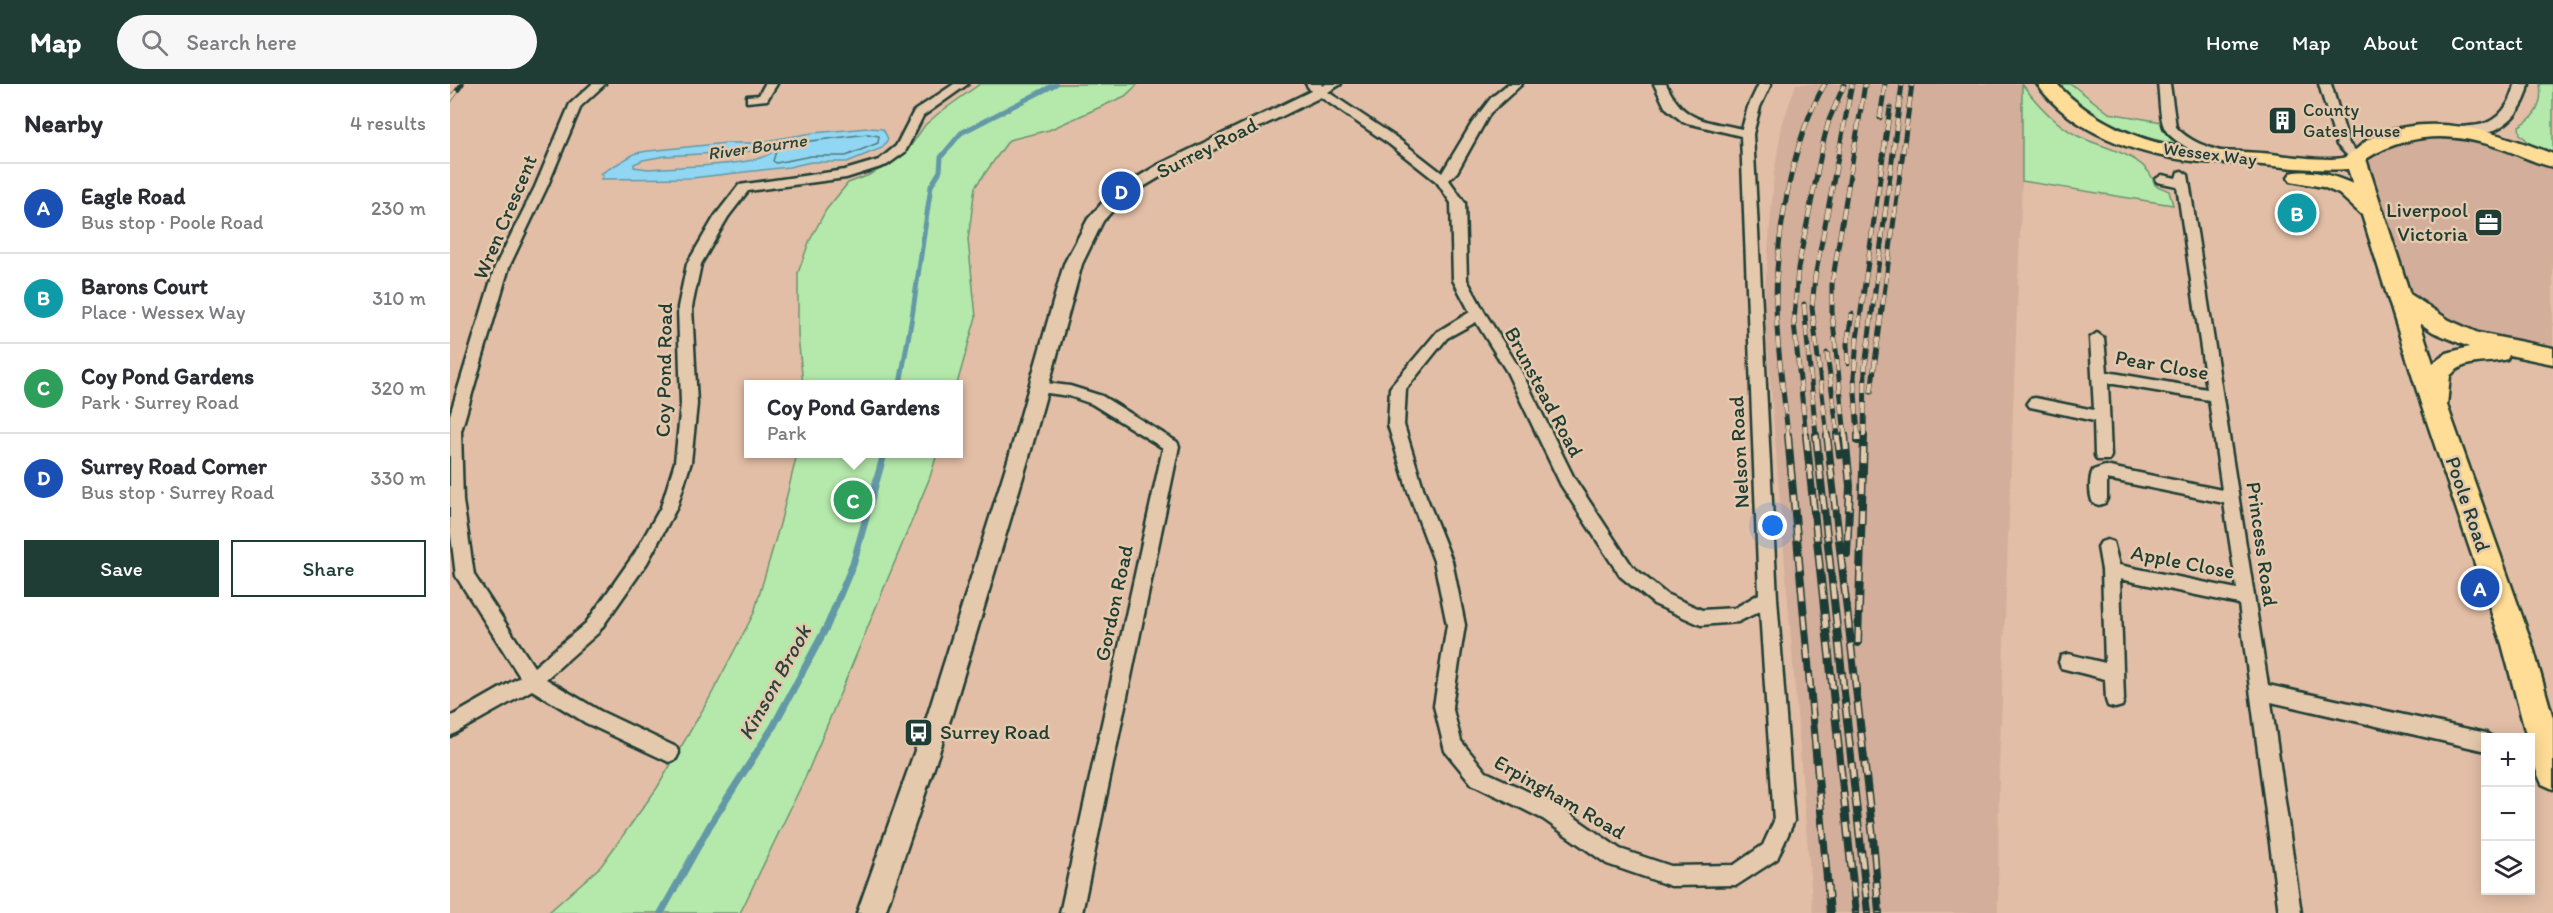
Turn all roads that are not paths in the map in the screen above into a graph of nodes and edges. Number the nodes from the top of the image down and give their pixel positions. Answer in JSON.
{"nodes":[{"id":1,"x":599,"y":84,"type":"edge"},
{"id":2,"x":771,"y":84,"type":"edge"},
{"id":3,"x":962,"y":84,"type":"edge"},
{"id":4,"x":1516,"y":84,"type":"edge"},
{"id":5,"x":1660,"y":84,"type":"edge"},
{"id":6,"x":1765,"y":84,"type":"edge"},
{"id":7,"x":2047,"y":84,"type":"edge"},
{"id":8,"x":2164,"y":84,"type":"edge"},
{"id":9,"x":2325,"y":84,"type":"edge"},
{"id":10,"x":2522,"y":84,"type":"edge"},
{"id":11,"x":1323,"y":87,"type":"edge"},
{"id":12,"x":777,"y":97,"type":"dead end"},
{"id":13,"x":2500,"y":124,"type":"junction"},
{"id":14,"x":2455,"y":132,"type":"junction"},
{"id":15,"x":1747,"y":134,"type":"junction"},
{"id":16,"x":2222,"y":156,"type":"junction"},
{"id":17,"x":2545,"y":158,"type":"edge"},
{"id":18,"x":2356,"y":159,"type":"junction"},
{"id":19,"x":2183,"y":171,"type":"junction"},
{"id":20,"x":1442,"y":179,"type":"junction"},
{"id":21,"x":2162,"y":179,"type":"dead end"},
{"id":22,"x":2372,"y":216,"type":"junction"},
{"id":23,"x":2400,"y":298,"type":"junction"},
{"id":24,"x":1478,"y":314,"type":"junction"},
{"id":25,"x":2097,"y":338,"type":"dead end"},
{"id":26,"x":2544,"y":355,"type":"edge"},
{"id":27,"x":2100,"y":376,"type":"junction"},
{"id":28,"x":1038,"y":387,"type":"junction"},
{"id":29,"x":2216,"y":396,"type":"junction"},
{"id":30,"x":2035,"y":403,"type":"dead end"},
{"id":31,"x":2435,"y":407,"type":"junction"},
{"id":32,"x":2100,"y":417,"type":"junction"},
{"id":33,"x":2103,"y":456,"type":"dead end"},
{"id":34,"x":2232,"y":498,"type":"junction"},
{"id":35,"x":2099,"y":499,"type":"dead end"},
{"id":36,"x":2107,"y":547,"type":"dead end"},
{"id":37,"x":2111,"y":570,"type":"junction"},
{"id":38,"x":1768,"y":598,"type":"junction"},
{"id":39,"x":2247,"y":598,"type":"junction"},
{"id":40,"x":2068,"y":662,"type":"dead end"},
{"id":41,"x":2114,"y":673,"type":"junction"},
{"id":42,"x":532,"y":680,"type":"junction"},
{"id":43,"x":2259,"y":691,"type":"junction"},
{"id":44,"x":2115,"y":700,"type":"dead end"},
{"id":45,"x":450,"y":727,"type":"edge"},
{"id":46,"x":2481,"y":741,"type":"edge"},
{"id":47,"x":669,"y":753,"type":"dead end"},
{"id":48,"x":2543,"y":760,"type":"edge"},
{"id":49,"x":1784,"y":821,"type":"joint"},
{"id":50,"x":871,"y":913,"type":"edge"},
{"id":51,"x":1071,"y":913,"type":"edge"},
{"id":52,"x":2290,"y":913,"type":"edge"}],
"edges":[{"from":1,"to":42,"type":"street","name":"Wren Crescent"},
{"from":2,"to":12,"type":"street"},
{"from":3,"to":42,"type":"street","name":"Coy Pond Road"},
{"from":4,"to":20,"type":"street"},
{"from":5,"to":15,"type":"street"},
{"from":6,"to":15,"type":"street","name":"Nelson Road"},
{"from":7,"to":19,"type":"highway","name":"Wessex Way"},
{"from":8,"to":16,"type":"street"},
{"from":9,"to":18,"type":"street"},
{"from":10,"to":13,"type":"street"},
{"from":11,"to":20,"type":"street","name":"Brunstead Road"},
{"from":11,"to":28,"type":"street","name":"Surrey Road"},
{"from":13,"to":14,"type":"street"},
{"from":13,"to":17,"type":"street"},
{"from":14,"to":17,"type":"highway"},
{"from":14,"to":18,"type":"highway"},
{"from":15,"to":38,"type":"street","name":"Nelson Road"},
{"from":16,"to":18,"type":"highway","name":"Wessex Way"},
{"from":16,"to":19,"type":"highway","name":"Wessex Way"},
{"from":18,"to":22,"type":"highway","name":"Poole Road"},
{"from":19,"to":21,"type":"street"},
{"from":19,"to":22,"type":"highway"},
{"from":19,"to":29,"type":"street","name":"Princess Road"},
{"from":20,"to":24,"type":"street","name":"Brunstead Road"},
{"from":22,"to":23,"type":"highway","name":"Poole Road"},
{"from":23,"to":26,"type":"highway"},
{"from":23,"to":31,"type":"highway","name":"Poole Road"},
{"from":24,"to":38,"type":"street","name":"Brunstead Road"},
{"from":24,"to":49,"type":"street","name":"Erpingham Road"},
{"from":25,"to":27,"type":"street","name":"Pear Close"},
{"from":26,"to":31,"type":"highway","name":"Poole Road"},
{"from":27,"to":29,"type":"street","name":"Pear Close"},
{"from":27,"to":32,"type":"street","name":"Pear Close"},
{"from":28,"to":50,"type":"street","name":"Surrey Road"},
{"from":28,"to":51,"type":"street","name":"Gordon Road"},
{"from":29,"to":34,"type":"street","name":"Princess Road"},
{"from":30,"to":32,"type":"street"},
{"from":31,"to":48,"type":"highway","name":"Poole Road"},
{"from":32,"to":33,"type":"street","name":"Pear Close"},
{"from":34,"to":35,"type":"street"},
{"from":34,"to":39,"type":"street","name":"Princess Road"},
{"from":36,"to":37,"type":"street","name":"Apple Close"},
{"from":37,"to":39,"type":"street","name":"Apple Close"},
{"from":37,"to":41,"type":"street","name":"Apple Close"},
{"from":38,"to":49,"type":"street","name":"Nelson Road"},
{"from":39,"to":43,"type":"street","name":"Princess Road"},
{"from":40,"to":41,"type":"street"},
{"from":41,"to":44,"type":"street","name":"Apple Close"},
{"from":42,"to":45,"type":"street","name":"Coy Pond Road"},
{"from":42,"to":47,"type":"street"},
{"from":43,"to":46,"type":"street"},
{"from":43,"to":52,"type":"street","name":"Princess Road"}]}
